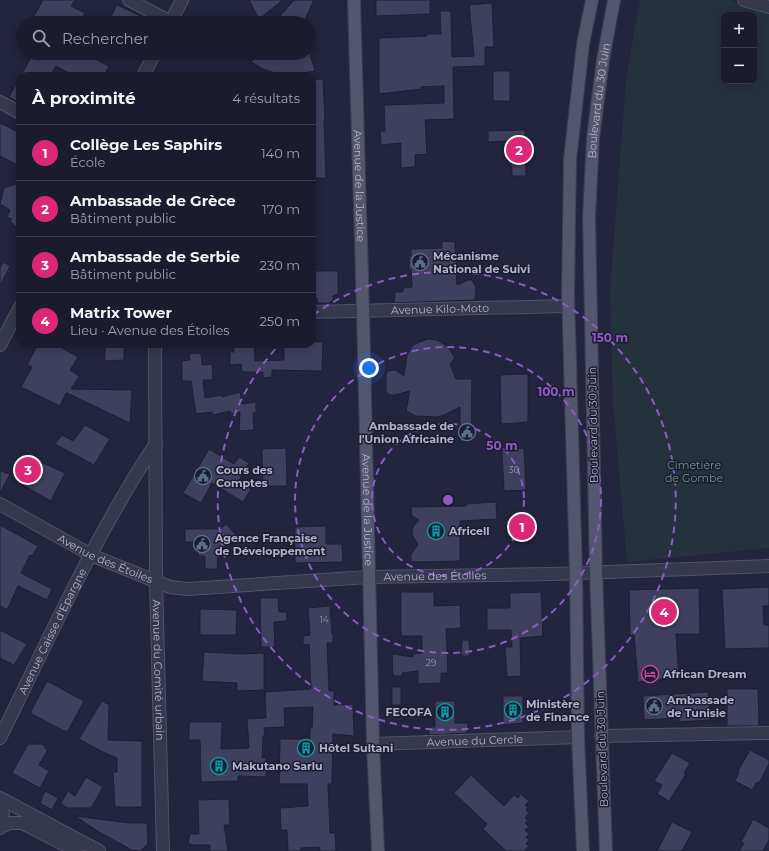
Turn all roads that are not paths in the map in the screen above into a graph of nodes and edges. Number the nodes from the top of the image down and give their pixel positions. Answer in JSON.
{"nodes":[{"id":1,"x":129,"y":0,"type":"edge"},
{"id":2,"x":182,"y":0,"type":"edge"},
{"id":3,"x":354,"y":0,"type":"edge"},
{"id":4,"x":592,"y":0,"type":"edge"},
{"id":5,"x":614,"y":0,"type":"edge"},
{"id":6,"x":748,"y":1,"type":"edge"},
{"id":7,"x":769,"y":7,"type":"edge"},
{"id":8,"x":159,"y":16,"type":"edge"},
{"id":9,"x":173,"y":16,"type":"edge"},
{"id":10,"x":152,"y":60,"type":"edge"},
{"id":11,"x":146,"y":72,"type":"edge"},
{"id":12,"x":0,"y":102,"type":"edge"},
{"id":13,"x":16,"y":111,"type":"edge"},
{"id":14,"x":568,"y":306,"type":"junction"},
{"id":15,"x":363,"y":311,"type":"junction"},
{"id":16,"x":316,"y":312,"type":"edge"},
{"id":17,"x":16,"y":315,"type":"edge"},
{"id":18,"x":0,"y":345,"type":"edge"},
{"id":19,"x":155,"y":348,"type":"edge"},
{"id":20,"x":156,"y":443,"type":"junction"},
{"id":21,"x":0,"y":504,"type":"edge"},
{"id":22,"x":91,"y":555,"type":"junction"},
{"id":23,"x":769,"y":566,"type":"edge"},
{"id":24,"x":596,"y":572,"type":"junction"},
{"id":25,"x":576,"y":573,"type":"junction"},
{"id":26,"x":368,"y":577,"type":"junction"},
{"id":27,"x":156,"y":581,"type":"junction"},
{"id":28,"x":769,"y":733,"type":"edge"},
{"id":29,"x":601,"y":736,"type":"junction"},
{"id":30,"x":578,"y":737,"type":"junction"},
{"id":31,"x":0,"y":738,"type":"edge"},
{"id":32,"x":373,"y":744,"type":"junction"},
{"id":33,"x":0,"y":798,"type":"edge"},
{"id":34,"x":0,"y":803,"type":"edge"},
{"id":35,"x":0,"y":828,"type":"edge"},
{"id":36,"x":78,"y":851,"type":"edge"},
{"id":37,"x":99,"y":851,"type":"edge"},
{"id":38,"x":163,"y":851,"type":"edge"},
{"id":39,"x":378,"y":851,"type":"edge"},
{"id":40,"x":584,"y":851,"type":"edge"},
{"id":41,"x":605,"y":851,"type":"edge"}],
"edges":[{"from":1,"to":8,"type":"street"},
{"from":2,"to":9,"type":"street"},
{"from":3,"to":15,"type":"main road","name":"Avenue de la Justice"},
{"from":4,"to":14,"type":"main road","name":"Boulevard du 30 Juin"},
{"from":5,"to":24,"type":"main road","name":"Boulevard du 30 Juin"},
{"from":6,"to":7,"type":"street"},
{"from":10,"to":11,"type":"street"},
{"from":12,"to":13,"type":"street"},
{"from":14,"to":15,"type":"street","name":"Avenue Kilo-Moto"},
{"from":14,"to":25,"type":"main road","name":"Boulevard du 30 Juin"},
{"from":15,"to":16,"type":"street","name":"Avenue Kilo-Moto"},
{"from":15,"to":26,"type":"main road","name":"Avenue de la Justice"},
{"from":17,"to":18,"type":"street"},
{"from":19,"to":20,"type":"street","name":"Avenue du Comité urbain"},
{"from":20,"to":22,"type":"street","name":"Avenue Caisse d'Epargne"},
{"from":20,"to":27,"type":"street","name":"Avenue du Comité urbain"},
{"from":21,"to":22,"type":"street","name":"Avenue des Étoiles"},
{"from":22,"to":27,"type":"street","name":"Avenue des Étoiles"},
{"from":22,"to":31,"type":"street","name":"Avenue Caisse d'Epargne"},
{"from":23,"to":24,"type":"street","name":"Avenue des Étoiles"},
{"from":24,"to":25,"type":"street","name":"Avenue des Étoiles"},
{"from":24,"to":29,"type":"main road","name":"Boulevard du 30 Juin"},
{"from":25,"to":26,"type":"street","name":"Avenue des Étoiles"},
{"from":25,"to":30,"type":"main road","name":"Boulevard du 30 Juin"},
{"from":26,"to":27,"type":"street","name":"Avenue des Étoiles"},
{"from":26,"to":32,"type":"main road","name":"Avenue de la Justice"},
{"from":27,"to":38,"type":"street","name":"Avenue du Comité urbain"},
{"from":28,"to":29,"type":"street"},
{"from":29,"to":41,"type":"main road","name":"Boulevard du 30 Juin"},
{"from":30,"to":32,"type":"street","name":"Avenue du Cercle"},
{"from":30,"to":40,"type":"main road","name":"Boulevard du 30 Juin"},
{"from":32,"to":39,"type":"main road","name":"Avenue de la Justice"},
{"from":33,"to":37,"type":"street"},
{"from":34,"to":35,"type":"street"},
{"from":35,"to":36,"type":"street"}]}
